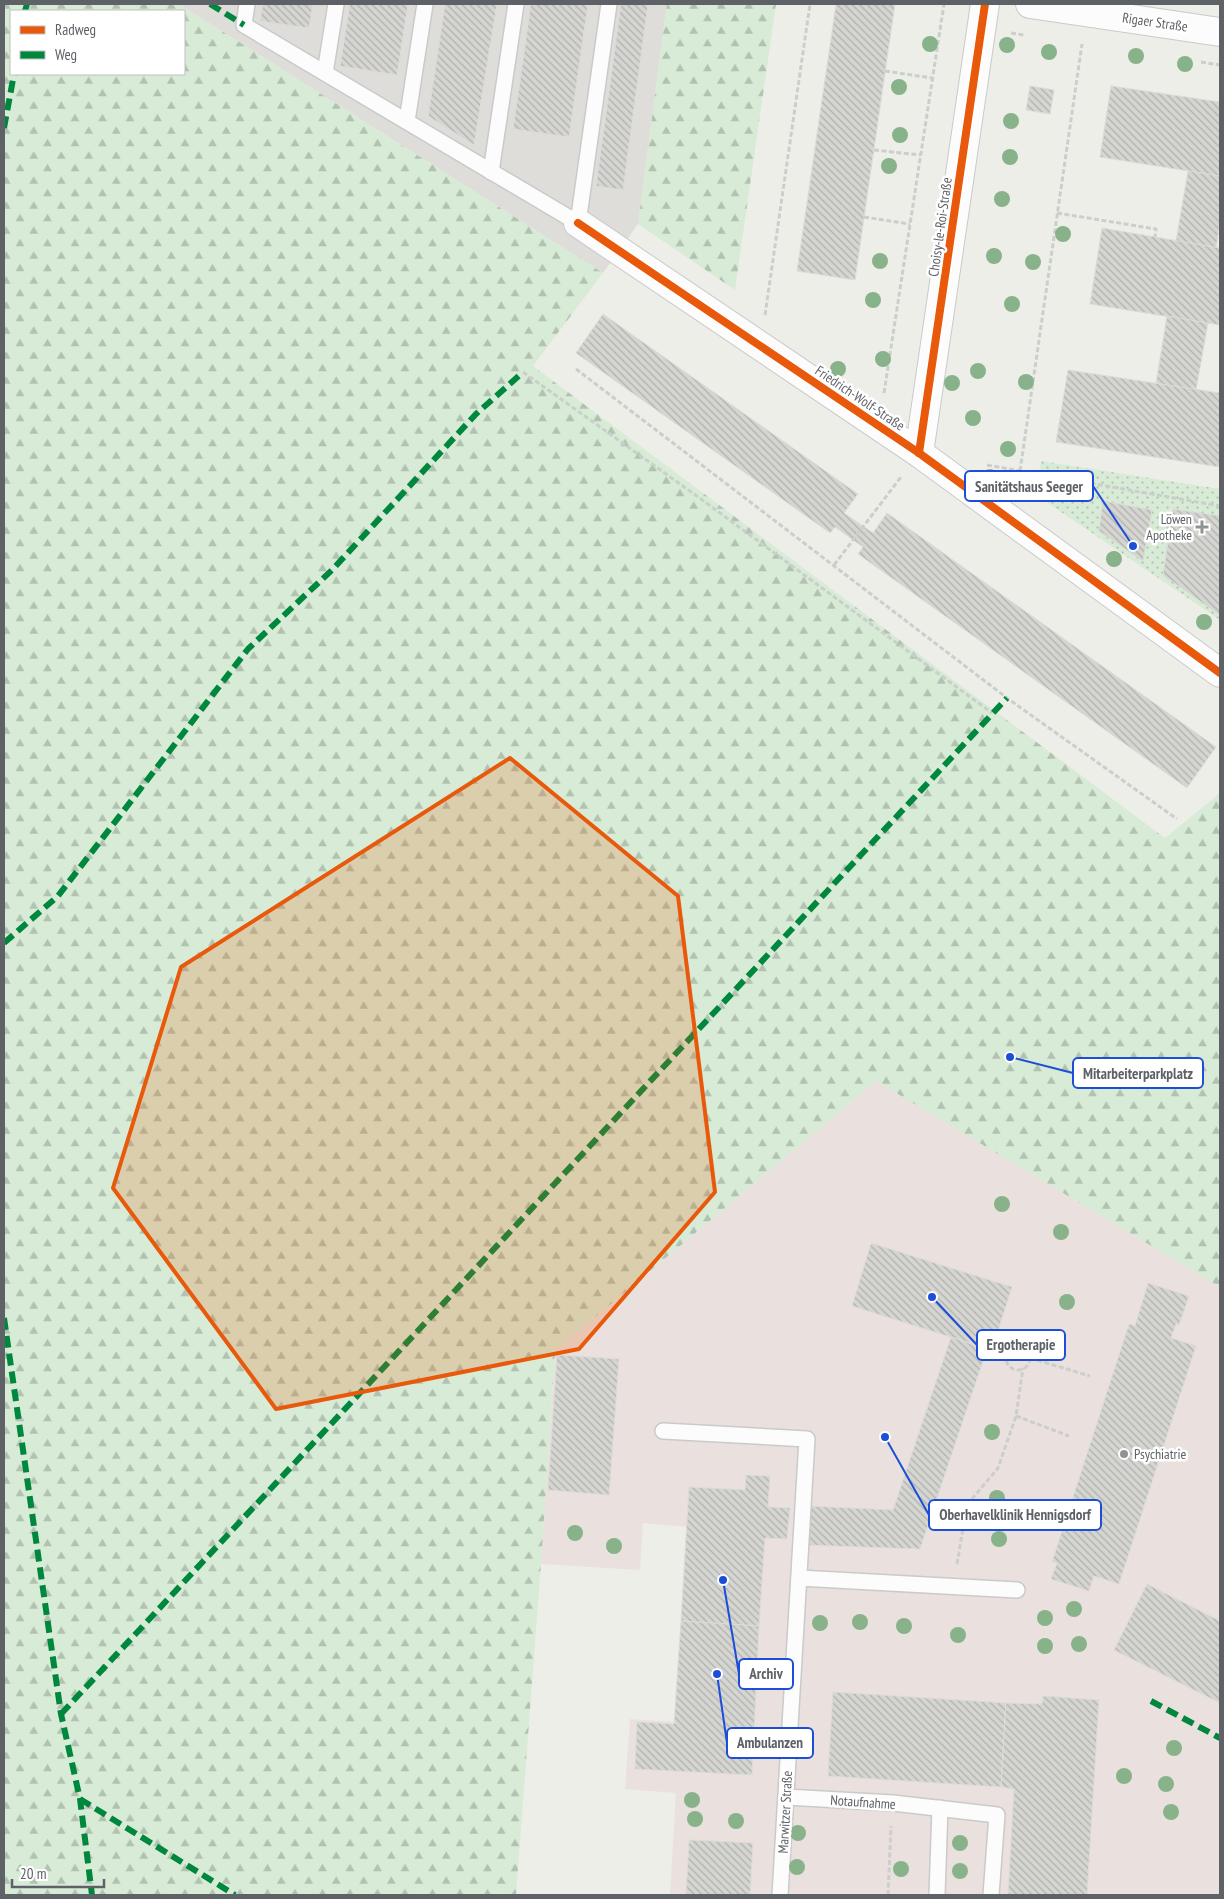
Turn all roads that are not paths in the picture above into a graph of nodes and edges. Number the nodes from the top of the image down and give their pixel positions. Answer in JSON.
{"nodes":[{"id":1,"x":247,"y":4,"type":"edge"},
{"id":2,"x":336,"y":4,"type":"edge"},
{"id":3,"x":425,"y":4,"type":"edge"},
{"id":4,"x":516,"y":4,"type":"edge"},
{"id":5,"x":609,"y":4,"type":"edge"},
{"id":6,"x":986,"y":4,"type":"edge"},
{"id":7,"x":1030,"y":4,"type":"edge"},
{"id":8,"x":1220,"y":32,"type":"edge"},
{"id":9,"x":326,"y":73,"type":"junction"},
{"id":10,"x":407,"y":121,"type":"junction"},
{"id":11,"x":491,"y":172,"type":"junction"},
{"id":12,"x":578,"y":223,"type":"junction"},
{"id":13,"x":919,"y":453,"type":"junction"},
{"id":14,"x":1220,"y":672,"type":"edge"},
{"id":15,"x":663,"y":1431,"type":"dead end"},
{"id":16,"x":799,"y":1578,"type":"junction"},
{"id":17,"x":1016,"y":1590,"type":"dead end"},
{"id":18,"x":786,"y":1797,"type":"junction"},
{"id":19,"x":940,"y":1808,"type":"junction"},
{"id":20,"x":780,"y":1895,"type":"edge"},
{"id":21,"x":937,"y":1895,"type":"edge"},
{"id":22,"x":991,"y":1895,"type":"edge"}],
"edges":[{"from":1,"to":9,"type":"lane"},
{"from":2,"to":9,"type":"lane"},
{"from":3,"to":10,"type":"lane"},
{"from":4,"to":11,"type":"lane"},
{"from":5,"to":12,"type":"lane"},
{"from":6,"to":13,"type":"street","name":"Choisy-le-Roi-Straße"},
{"from":7,"to":8,"type":"street","name":"Rigaer Straße"},
{"from":9,"to":10,"type":"lane"},
{"from":10,"to":11,"type":"lane"},
{"from":11,"to":12,"type":"lane"},
{"from":12,"to":13,"type":"street","name":"Friedrich-Wolf-Straße"},
{"from":13,"to":14,"type":"street","name":"Friedrich-Wolf-Straße"},
{"from":15,"to":16,"type":"lane","name":"Marwitzer Straße"},
{"from":16,"to":17,"type":"lane"},
{"from":16,"to":18,"type":"lane","name":"Marwitzer Straße"},
{"from":18,"to":19,"type":"lane","name":"Notaufnahme"},
{"from":18,"to":20,"type":"lane","name":"Marwitzer Straße"},
{"from":19,"to":21,"type":"lane"},
{"from":19,"to":22,"type":"lane","name":"Notaufnahme"}]}
